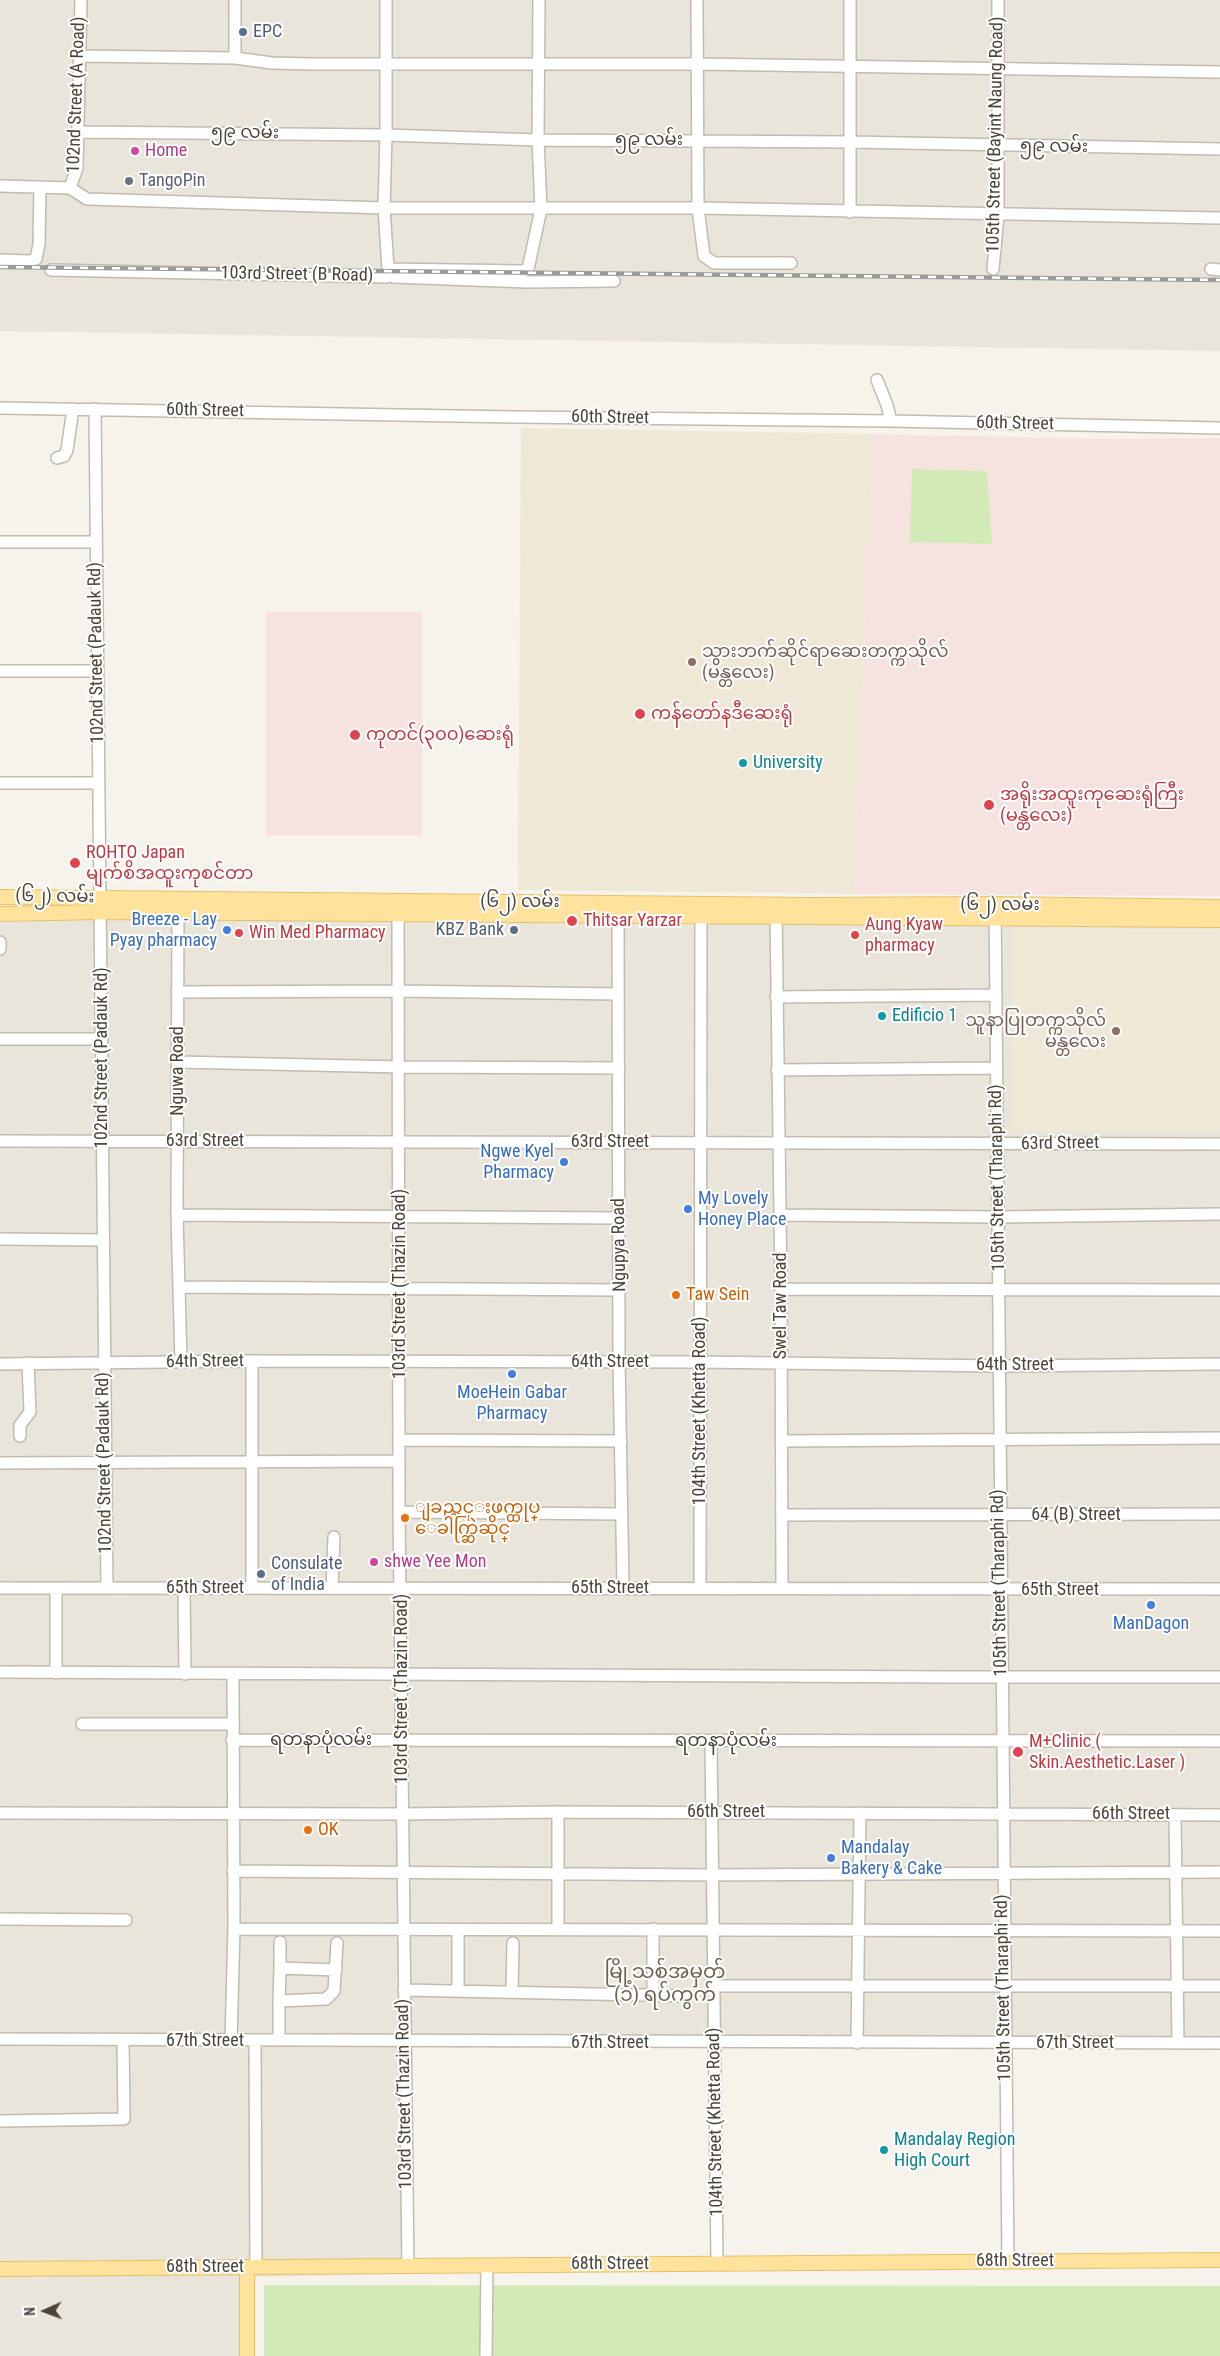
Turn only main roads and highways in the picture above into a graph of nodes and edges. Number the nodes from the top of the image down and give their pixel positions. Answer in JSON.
{"nodes":[{"id":1,"x":0,"y":896,"type":"edge"},
{"id":2,"x":101,"y":905,"type":"junction"},
{"id":3,"x":1220,"y":907,"type":"edge"},
{"id":4,"x":398,"y":908,"type":"junction"},
{"id":5,"x":995,"y":910,"type":"junction"},
{"id":6,"x":0,"y":914,"type":"edge"},
{"id":7,"x":1220,"y":920,"type":"edge"},
{"id":8,"x":1220,"y":2260,"type":"edge"},
{"id":9,"x":252,"y":2267,"type":"junction"},
{"id":10,"x":0,"y":2269,"type":"edge"},
{"id":11,"x":247,"y":2356,"type":"edge"}],
"edges":[{"from":1,"to":2,"type":"main road","name":"(၆၂) လမ်း"},
{"from":2,"to":4,"type":"main road","name":"(၆၂) လမ်း"},
{"from":2,"to":4,"type":"main road","name":"(၆၂) လမ်း"},
{"from":2,"to":6,"type":"main road","name":"(၆၂) လမ်း"},
{"from":3,"to":5,"type":"main road","name":"(၆၂) လမ်း"},
{"from":4,"to":5,"type":"main road","name":"(၆၂) လမ်း"},
{"from":5,"to":7,"type":"main road","name":"(၆၂) လမ်း"},
{"from":8,"to":9,"type":"main road","name":"68th Street"},
{"from":9,"to":10,"type":"main road","name":"68th Street"},
{"from":9,"to":11,"type":"main road"}]}
